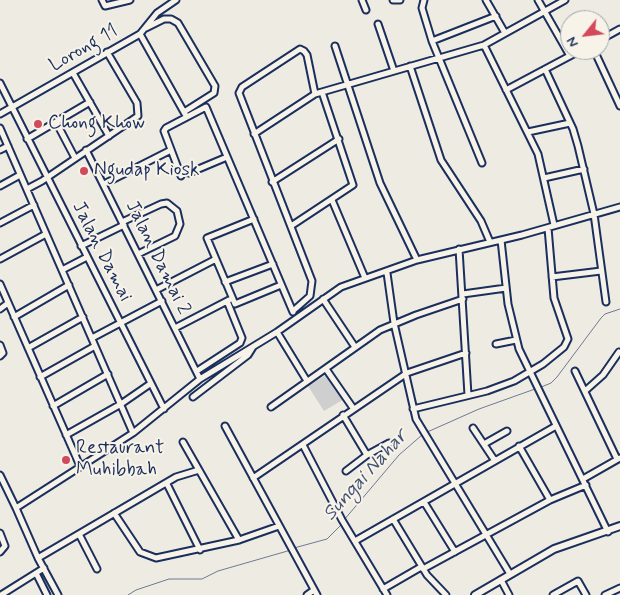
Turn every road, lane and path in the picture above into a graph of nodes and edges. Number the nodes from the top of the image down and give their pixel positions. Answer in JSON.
{"nodes":[{"id":1,"x":102,"y":0,"type":"edge"},
{"id":2,"x":130,"y":0,"type":"edge"},
{"id":3,"x":176,"y":0,"type":"edge"},
{"id":4,"x":362,"y":0,"type":"edge"},
{"id":5,"x":393,"y":0,"type":"edge"},
{"id":6,"x":400,"y":0,"type":"edge"},
{"id":7,"x":424,"y":0,"type":"edge"},
{"id":8,"x":486,"y":0,"type":"edge"},
{"id":9,"x":538,"y":0,"type":"edge"},
{"id":10,"x":565,"y":0,"type":"edge"},
{"id":11,"x":366,"y":10,"type":"dead end"},
{"id":12,"x":544,"y":12,"type":"junction"},
{"id":13,"x":496,"y":16,"type":"junction"},
{"id":14,"x":378,"y":24,"type":"dead end"},
{"id":15,"x":144,"y":28,"type":"junction"},
{"id":16,"x":140,"y":34,"type":"junction"},
{"id":17,"x":505,"y":34,"type":"junction"},
{"id":18,"x":560,"y":39,"type":"edge"},
{"id":19,"x":432,"y":41,"type":"junction"},
{"id":20,"x":484,"y":45,"type":"junction"},
{"id":21,"x":336,"y":46,"type":"dead end"},
{"id":22,"x":107,"y":52,"type":"junction"},
{"id":23,"x":438,"y":58,"type":"junction"},
{"id":24,"x":562,"y":60,"type":"edge"},
{"id":25,"x":599,"y":60,"type":"edge"},
{"id":26,"x":410,"y":66,"type":"junction"},
{"id":27,"x":545,"y":69,"type":"junction"},
{"id":28,"x":394,"y":71,"type":"junction"},
{"id":29,"x":74,"y":73,"type":"junction"},
{"id":30,"x":0,"y":83,"type":"edge"},
{"id":31,"x":348,"y":84,"type":"junction"},
{"id":32,"x":506,"y":90,"type":"junction"},
{"id":33,"x":322,"y":92,"type":"junction"},
{"id":34,"x":315,"y":94,"type":"junction"},
{"id":35,"x":90,"y":102,"type":"junction"},
{"id":36,"x":620,"y":106,"type":"edge"},
{"id":37,"x":12,"y":108,"type":"junction"},
{"id":38,"x":0,"y":114,"type":"edge"},
{"id":39,"x":185,"y":114,"type":"junction"},
{"id":40,"x":56,"y":122,"type":"junction"},
{"id":41,"x":570,"y":122,"type":"junction"},
{"id":42,"x":0,"y":128,"type":"edge"},
{"id":43,"x":528,"y":132,"type":"junction"},
{"id":44,"x":254,"y":134,"type":"junction"},
{"id":45,"x":109,"y":136,"type":"junction"},
{"id":46,"x":27,"y":138,"type":"junction"},
{"id":47,"x":338,"y":140,"type":"junction"},
{"id":48,"x":8,"y":146,"type":"junction"},
{"id":49,"x":0,"y":150,"type":"edge"},
{"id":50,"x":86,"y":150,"type":"junction"},
{"id":51,"x":171,"y":150,"type":"junction"},
{"id":52,"x":227,"y":157,"type":"junction"},
{"id":53,"x":74,"y":158,"type":"junction"},
{"id":54,"x":482,"y":163,"type":"dead end"},
{"id":55,"x":584,"y":169,"type":"junction"},
{"id":56,"x":189,"y":173,"type":"dead end"},
{"id":57,"x":20,"y":175,"type":"junction"},
{"id":58,"x":181,"y":176,"type":"dead end"},
{"id":59,"x":47,"y":177,"type":"junction"},
{"id":60,"x":544,"y":178,"type":"junction"},
{"id":61,"x":272,"y":182,"type":"junction"},
{"id":62,"x":104,"y":184,"type":"junction"},
{"id":63,"x":0,"y":186,"type":"edge"},
{"id":64,"x":26,"y":188,"type":"junction"},
{"id":65,"x":332,"y":200,"type":"junction"},
{"id":66,"x":34,"y":205,"type":"junction"},
{"id":67,"x":620,"y":207,"type":"edge"},
{"id":68,"x":594,"y":214,"type":"junction"},
{"id":69,"x":254,"y":219,"type":"junction"},
{"id":70,"x":0,"y":223,"type":"edge"},
{"id":71,"x":123,"y":223,"type":"junction"},
{"id":72,"x":554,"y":225,"type":"junction"},
{"id":73,"x":291,"y":226,"type":"junction"},
{"id":74,"x":548,"y":228,"type":"junction"},
{"id":75,"x":46,"y":234,"type":"junction"},
{"id":76,"x":501,"y":240,"type":"junction"},
{"id":77,"x":490,"y":242,"type":"junction"},
{"id":78,"x":81,"y":246,"type":"junction"},
{"id":79,"x":459,"y":249,"type":"junction"},
{"id":80,"x":138,"y":254,"type":"junction"},
{"id":81,"x":87,"y":257,"type":"junction"},
{"id":82,"x":0,"y":259,"type":"edge"},
{"id":83,"x":216,"y":259,"type":"junction"},
{"id":84,"x":417,"y":260,"type":"junction"},
{"id":85,"x":273,"y":264,"type":"junction"},
{"id":86,"x":62,"y":270,"type":"junction"},
{"id":87,"x":601,"y":271,"type":"junction"},
{"id":88,"x":387,"y":273,"type":"junction"},
{"id":89,"x":552,"y":277,"type":"junction"},
{"id":90,"x":365,"y":278,"type":"junction"},
{"id":91,"x":225,"y":282,"type":"junction"},
{"id":92,"x":0,"y":284,"type":"edge"},
{"id":93,"x":281,"y":284,"type":"junction"},
{"id":94,"x":69,"y":285,"type":"junction"},
{"id":95,"x":506,"y":288,"type":"junction"},
{"id":96,"x":156,"y":290,"type":"junction"},
{"id":97,"x":463,"y":297,"type":"junction"},
{"id":98,"x":323,"y":299,"type":"junction"},
{"id":99,"x":229,"y":300,"type":"junction"},
{"id":100,"x":162,"y":301,"type":"junction"},
{"id":101,"x":606,"y":302,"type":"dead end"},
{"id":102,"x":8,"y":303,"type":"junction"},
{"id":103,"x":0,"y":309,"type":"edge"},
{"id":104,"x":292,"y":311,"type":"junction"},
{"id":105,"x":14,"y":317,"type":"junction"},
{"id":106,"x":82,"y":317,"type":"junction"},
{"id":107,"x":296,"y":318,"type":"junction"},
{"id":108,"x":120,"y":323,"type":"junction"},
{"id":109,"x":394,"y":323,"type":"junction"},
{"id":110,"x":175,"y":328,"type":"junction"},
{"id":111,"x":277,"y":332,"type":"junction"},
{"id":112,"x":92,"y":338,"type":"junction"},
{"id":113,"x":516,"y":340,"type":"junction"},
{"id":114,"x":496,"y":344,"type":"dead end"},
{"id":115,"x":0,"y":345,"type":"edge"},
{"id":116,"x":95,"y":346,"type":"junction"},
{"id":117,"x":253,"y":347,"type":"junction"},
{"id":118,"x":355,"y":347,"type":"junction"},
{"id":119,"x":28,"y":348,"type":"junction"},
{"id":120,"x":619,"y":352,"type":"edge"},
{"id":121,"x":466,"y":353,"type":"junction"},
{"id":122,"x":0,"y":356,"type":"edge"},
{"id":123,"x":326,"y":369,"type":"junction"},
{"id":124,"x":197,"y":371,"type":"junction"},
{"id":125,"x":575,"y":371,"type":"dead end"},
{"id":126,"x":531,"y":372,"type":"junction"},
{"id":127,"x":108,"y":374,"type":"junction"},
{"id":128,"x":407,"y":374,"type":"junction"},
{"id":129,"x":40,"y":377,"type":"junction"},
{"id":130,"x":200,"y":379,"type":"junction"},
{"id":131,"x":307,"y":381,"type":"junction"},
{"id":132,"x":150,"y":384,"type":"junction"},
{"id":133,"x":585,"y":391,"type":"junction"},
{"id":134,"x":468,"y":394,"type":"junction"},
{"id":135,"x":193,"y":397,"type":"dead end"},
{"id":136,"x":121,"y":404,"type":"junction"},
{"id":137,"x":53,"y":406,"type":"junction"},
{"id":138,"x":271,"y":407,"type":"dead end"},
{"id":139,"x":353,"y":408,"type":"junction"},
{"id":140,"x":164,"y":409,"type":"junction"},
{"id":141,"x":413,"y":409,"type":"junction"},
{"id":142,"x":343,"y":415,"type":"junction"},
{"id":143,"x":225,"y":426,"type":"dead end"},
{"id":144,"x":556,"y":426,"type":"junction"},
{"id":145,"x":473,"y":428,"type":"dead end"},
{"id":146,"x":507,"y":431,"type":"dead end"},
{"id":147,"x":133,"y":433,"type":"junction"},
{"id":148,"x":66,"y":436,"type":"junction"},
{"id":149,"x":183,"y":442,"type":"dead end"},
{"id":150,"x":389,"y":443,"type":"dead end"},
{"id":151,"x":484,"y":444,"type":"junction"},
{"id":152,"x":303,"y":445,"type":"junction"},
{"id":153,"x":519,"y":446,"type":"junction"},
{"id":154,"x":367,"y":455,"type":"junction"},
{"id":155,"x":619,"y":459,"type":"edge"},
{"id":156,"x":495,"y":461,"type":"junction"},
{"id":157,"x":80,"y":466,"type":"junction"},
{"id":158,"x":199,"y":470,"type":"junction"},
{"id":159,"x":346,"y":472,"type":"dead end"},
{"id":160,"x":0,"y":475,"type":"edge"},
{"id":161,"x":253,"y":478,"type":"junction"},
{"id":162,"x":583,"y":480,"type":"junction"},
{"id":163,"x":167,"y":484,"type":"junction"},
{"id":164,"x":456,"y":484,"type":"junction"},
{"id":165,"x":586,"y":485,"type":"junction"},
{"id":166,"x":550,"y":500,"type":"junction"},
{"id":167,"x":424,"y":502,"type":"junction"},
{"id":168,"x":16,"y":508,"type":"junction"},
{"id":169,"x":114,"y":513,"type":"junction"},
{"id":170,"x":393,"y":519,"type":"junction"},
{"id":171,"x":279,"y":526,"type":"junction"},
{"id":172,"x":620,"y":526,"type":"edge"},
{"id":173,"x":608,"y":532,"type":"junction"},
{"id":174,"x":0,"y":533,"type":"edge"},
{"id":175,"x":79,"y":534,"type":"junction"},
{"id":176,"x":487,"y":535,"type":"junction"},
{"id":177,"x":239,"y":540,"type":"junction"},
{"id":178,"x":355,"y":541,"type":"junction"},
{"id":179,"x":200,"y":550,"type":"junction"},
{"id":180,"x":0,"y":552,"type":"edge"},
{"id":181,"x":455,"y":552,"type":"junction"},
{"id":182,"x":38,"y":558,"type":"junction"},
{"id":183,"x":44,"y":568,"type":"junction"},
{"id":184,"x":422,"y":568,"type":"junction"},
{"id":185,"x":97,"y":569,"type":"dead end"},
{"id":186,"x":36,"y":573,"type":"junction"},
{"id":187,"x":510,"y":574,"type":"junction"},
{"id":188,"x":501,"y":580,"type":"junction"},
{"id":189,"x":620,"y":588,"type":"edge"},
{"id":190,"x":383,"y":589,"type":"junction"},
{"id":191,"x":316,"y":593,"type":"edge"},
{"id":192,"x":3,"y":594,"type":"edge"},
{"id":193,"x":608,"y":594,"type":"edge"},
{"id":194,"x":47,"y":595,"type":"edge"},
{"id":195,"x":58,"y":595,"type":"edge"},
{"id":196,"x":307,"y":595,"type":"edge"},
{"id":197,"x":387,"y":595,"type":"edge"},
{"id":198,"x":446,"y":595,"type":"edge"},
{"id":199,"x":475,"y":595,"type":"edge"},
{"id":200,"x":509,"y":595,"type":"edge"},
{"id":201,"x":553,"y":595,"type":"edge"},
{"id":202,"x":586,"y":595,"type":"edge"}],
"edges":[{"from":1,"to":2,"type":"street"},
{"from":3,"to":15,"type":"street","name":"Lorong 11"},
{"from":4,"to":11,"type":"street"},
{"from":5,"to":6,"type":"street"},
{"from":7,"to":19,"type":"street"},
{"from":8,"to":13,"type":"street"},
{"from":9,"to":12,"type":"street"},
{"from":10,"to":12,"type":"street"},
{"from":12,"to":17,"type":"street"},
{"from":12,"to":18,"type":"street"},
{"from":13,"to":17,"type":"street"},
{"from":13,"to":19,"type":"street"},
{"from":14,"to":28,"type":"street"},
{"from":15,"to":16,"type":"street","name":"Lorong 11"},
{"from":15,"to":39,"type":"street"},
{"from":16,"to":22,"type":"street","name":"Lorong 11"},
{"from":16,"to":39,"type":"street"},
{"from":17,"to":20,"type":"street"},
{"from":19,"to":23,"type":"street"},
{"from":20,"to":23,"type":"street"},
{"from":20,"to":32,"type":"street"},
{"from":21,"to":31,"type":"street"},
{"from":22,"to":29,"type":"street","name":"Lorong 11"},
{"from":22,"to":45,"type":"street"},
{"from":23,"to":26,"type":"street"},
{"from":23,"to":54,"type":"street"},
{"from":24,"to":27,"type":"street"},
{"from":25,"to":36,"type":"street"},
{"from":26,"to":28,"type":"street"},
{"from":26,"to":77,"type":"street"},
{"from":27,"to":32,"type":"street"},
{"from":27,"to":41,"type":"street"},
{"from":28,"to":31,"type":"street"},
{"from":29,"to":35,"type":"street"},
{"from":29,"to":37,"type":"street","name":"Lorong 11"},
{"from":30,"to":37,"type":"street","name":"Jalan Damai"},
{"from":31,"to":33,"type":"street"},
{"from":31,"to":84,"type":"street"},
{"from":32,"to":43,"type":"street"},
{"from":33,"to":34,"type":"street"},
{"from":33,"to":47,"type":"street"},
{"from":34,"to":44,"type":"street"},
{"from":34,"to":44,"type":"street"},
{"from":35,"to":40,"type":"street"},
{"from":35,"to":45,"type":"street"},
{"from":37,"to":38,"type":"street","name":"Lorong 11"},
{"from":37,"to":46,"type":"street","name":"Jalan Damai"},
{"from":39,"to":51,"type":"street"},
{"from":39,"to":52,"type":"street"},
{"from":40,"to":46,"type":"street"},
{"from":40,"to":53,"type":"street"},
{"from":41,"to":43,"type":"street"},
{"from":41,"to":55,"type":"street"},
{"from":42,"to":48,"type":"street"},
{"from":43,"to":60,"type":"street"},
{"from":44,"to":61,"type":"street"},
{"from":45,"to":50,"type":"street"},
{"from":46,"to":59,"type":"street","name":"Jalan Damai"},
{"from":47,"to":61,"type":"street"},
{"from":47,"to":65,"type":"street"},
{"from":48,"to":49,"type":"street"},
{"from":48,"to":57,"type":"street"},
{"from":50,"to":53,"type":"street"},
{"from":50,"to":62,"type":"street","name":"Jalan Damai 2"},
{"from":51,"to":58,"type":"street"},
{"from":51,"to":62,"type":"street"},
{"from":52,"to":56,"type":"street"},
{"from":52,"to":69,"type":"street"},
{"from":53,"to":59,"type":"street"},
{"from":55,"to":60,"type":"street"},
{"from":55,"to":68,"type":"street"},
{"from":57,"to":63,"type":"street"},
{"from":57,"to":64,"type":"street"},
{"from":59,"to":64,"type":"street"},
{"from":59,"to":78,"type":"street","name":"Jalan Damai"},
{"from":60,"to":72,"type":"street"},
{"from":61,"to":73,"type":"street"},
{"from":62,"to":71,"type":"street","name":"Jalan Damai 2"},
{"from":64,"to":66,"type":"street"},
{"from":65,"to":73,"type":"street"},
{"from":65,"to":90,"type":"street"},
{"from":66,"to":70,"type":"street"},
{"from":66,"to":75,"type":"street"},
{"from":67,"to":68,"type":"street"},
{"from":68,"to":72,"type":"street"},
{"from":68,"to":87,"type":"street"},
{"from":69,"to":83,"type":"street"},
{"from":69,"to":85,"type":"street"},
{"from":71,"to":78,"type":"street"},
{"from":71,"to":80,"type":"street","name":"Jalan Damai 2"},
{"from":71,"to":80,"type":"street"},
{"from":72,"to":74,"type":"street"},
{"from":73,"to":104,"type":"street"},
{"from":74,"to":76,"type":"street"},
{"from":74,"to":89,"type":"street"},
{"from":75,"to":82,"type":"street"},
{"from":75,"to":86,"type":"street"},
{"from":76,"to":77,"type":"street"},
{"from":76,"to":95,"type":"street"},
{"from":77,"to":79,"type":"street"},
{"from":78,"to":81,"type":"street","name":"Jalan Damai"},
{"from":79,"to":84,"type":"street"},
{"from":79,"to":97,"type":"street"},
{"from":80,"to":96,"type":"street","name":"Jalan Damai 2"},
{"from":81,"to":86,"type":"street"},
{"from":81,"to":108,"type":"street","name":"Jalan Damai"},
{"from":83,"to":91,"type":"street"},
{"from":83,"to":96,"type":"street"},
{"from":84,"to":88,"type":"street"},
{"from":85,"to":91,"type":"street"},
{"from":85,"to":93,"type":"street"},
{"from":86,"to":94,"type":"street"},
{"from":87,"to":89,"type":"street"},
{"from":87,"to":101,"type":"street"},
{"from":88,"to":90,"type":"street"},
{"from":88,"to":109,"type":"street"},
{"from":89,"to":126,"type":"street"},
{"from":90,"to":98,"type":"street"},
{"from":91,"to":99,"type":"street"},
{"from":92,"to":102,"type":"street"},
{"from":93,"to":99,"type":"street"},
{"from":93,"to":104,"type":"street"},
{"from":94,"to":105,"type":"street"},
{"from":94,"to":106,"type":"street"},
{"from":95,"to":97,"type":"street"},
{"from":95,"to":113,"type":"street"},
{"from":96,"to":100,"type":"street","name":"Jalan Damai 2"},
{"from":97,"to":109,"type":"street"},
{"from":97,"to":121,"type":"street"},
{"from":98,"to":107,"type":"street"},
{"from":98,"to":118,"type":"street"},
{"from":99,"to":110,"type":"street"},
{"from":99,"to":124,"type":"street"},
{"from":100,"to":108,"type":"street"},
{"from":100,"to":110,"type":"street","name":"Jalan Damai 2"},
{"from":102,"to":103,"type":"street"},
{"from":102,"to":105,"type":"street"},
{"from":104,"to":107,"type":"street"},
{"from":105,"to":119,"type":"street"},
{"from":106,"to":112,"type":"street"},
{"from":106,"to":119,"type":"street"},
{"from":107,"to":111,"type":"street"},
{"from":108,"to":112,"type":"street"},
{"from":108,"to":132,"type":"street","name":"Jalan Damai"},
{"from":109,"to":118,"type":"street"},
{"from":109,"to":128,"type":"street"},
{"from":110,"to":124,"type":"street","name":"Jalan Damai 2"},
{"from":111,"to":117,"type":"street"},
{"from":111,"to":131,"type":"street"},
{"from":112,"to":116,"type":"street"},
{"from":113,"to":114,"type":"street"},
{"from":113,"to":126,"type":"street"},
{"from":115,"to":122,"type":"street"},
{"from":116,"to":127,"type":"street"},
{"from":116,"to":129,"type":"street"},
{"from":117,"to":130,"type":"street"},
{"from":117,"to":135,"type":"street"},
{"from":118,"to":123,"type":"street"},
{"from":119,"to":129,"type":"street"},
{"from":120,"to":133,"type":"street"},
{"from":121,"to":128,"type":"street"},
{"from":121,"to":134,"type":"street"},
{"from":123,"to":131,"type":"street"},
{"from":123,"to":139,"type":"street"},
{"from":124,"to":130,"type":"street","name":"Jalan Damai 2"},
{"from":125,"to":133,"type":"street"},
{"from":126,"to":134,"type":"street"},
{"from":126,"to":144,"type":"street"},
{"from":127,"to":136,"type":"street"},
{"from":127,"to":137,"type":"street"},
{"from":128,"to":139,"type":"street"},
{"from":128,"to":141,"type":"street"},
{"from":129,"to":137,"type":"street"},
{"from":130,"to":140,"type":"street"},
{"from":131,"to":138,"type":"street"},
{"from":132,"to":136,"type":"street"},
{"from":132,"to":140,"type":"street","name":"Jalan Damai"},
{"from":133,"to":155,"type":"street"},
{"from":134,"to":141,"type":"street"},
{"from":136,"to":147,"type":"street"},
{"from":136,"to":148,"type":"street"},
{"from":137,"to":148,"type":"street"},
{"from":139,"to":142,"type":"street"},
{"from":140,"to":147,"type":"street"},
{"from":141,"to":164,"type":"street"},
{"from":142,"to":152,"type":"street"},
{"from":142,"to":154,"type":"street"},
{"from":143,"to":161,"type":"street"},
{"from":144,"to":153,"type":"street"},
{"from":144,"to":162,"type":"street"},
{"from":145,"to":151,"type":"street"},
{"from":146,"to":151,"type":"street"},
{"from":147,"to":157,"type":"street"},
{"from":148,"to":157,"type":"street"},
{"from":149,"to":158,"type":"street"},
{"from":150,"to":154,"type":"street"},
{"from":151,"to":156,"type":"street"},
{"from":152,"to":161,"type":"street"},
{"from":152,"to":178,"type":"street"},
{"from":153,"to":156,"type":"street"},
{"from":153,"to":166,"type":"street"},
{"from":154,"to":159,"type":"street"},
{"from":155,"to":162,"type":"street"},
{"from":156,"to":164,"type":"street"},
{"from":157,"to":168,"type":"street"},
{"from":158,"to":163,"type":"street"},
{"from":158,"to":177,"type":"street"},
{"from":160,"to":168,"type":"street"},
{"from":161,"to":171,"type":"street"},
{"from":162,"to":165,"type":"street"},
{"from":163,"to":169,"type":"street"},
{"from":163,"to":179,"type":"street"},
{"from":164,"to":167,"type":"street"},
{"from":164,"to":176,"type":"street"},
{"from":165,"to":166,"type":"street"},
{"from":165,"to":173,"type":"street"},
{"from":166,"to":176,"type":"street"},
{"from":167,"to":170,"type":"street"},
{"from":167,"to":181,"type":"street"},
{"from":168,"to":182,"type":"street"},
{"from":169,"to":175,"type":"street"},
{"from":169,"to":179,"type":"street"},
{"from":170,"to":178,"type":"street"},
{"from":170,"to":184,"type":"street"},
{"from":171,"to":177,"type":"street"},
{"from":171,"to":191,"type":"street"},
{"from":172,"to":173,"type":"main road"},
{"from":173,"to":187,"type":"main road"},
{"from":174,"to":180,"type":"street"},
{"from":175,"to":182,"type":"street"},
{"from":175,"to":185,"type":"street"},
{"from":176,"to":181,"type":"street"},
{"from":176,"to":187,"type":"street"},
{"from":177,"to":179,"type":"street"},
{"from":178,"to":190,"type":"street"},
{"from":181,"to":184,"type":"street"},
{"from":182,"to":183,"type":"street"},
{"from":183,"to":186,"type":"street"},
{"from":183,"to":195,"type":"street"},
{"from":184,"to":190,"type":"street"},
{"from":184,"to":198,"type":"street"},
{"from":186,"to":192,"type":"street"},
{"from":186,"to":194,"type":"street"},
{"from":187,"to":188,"type":"main road"},
{"from":188,"to":199,"type":"main road"},
{"from":188,"to":200,"type":"street"},
{"from":189,"to":193,"type":"street"},
{"from":190,"to":197,"type":"street"},
{"from":191,"to":196,"type":"street"},
{"from":201,"to":202,"type":"street"}]}
